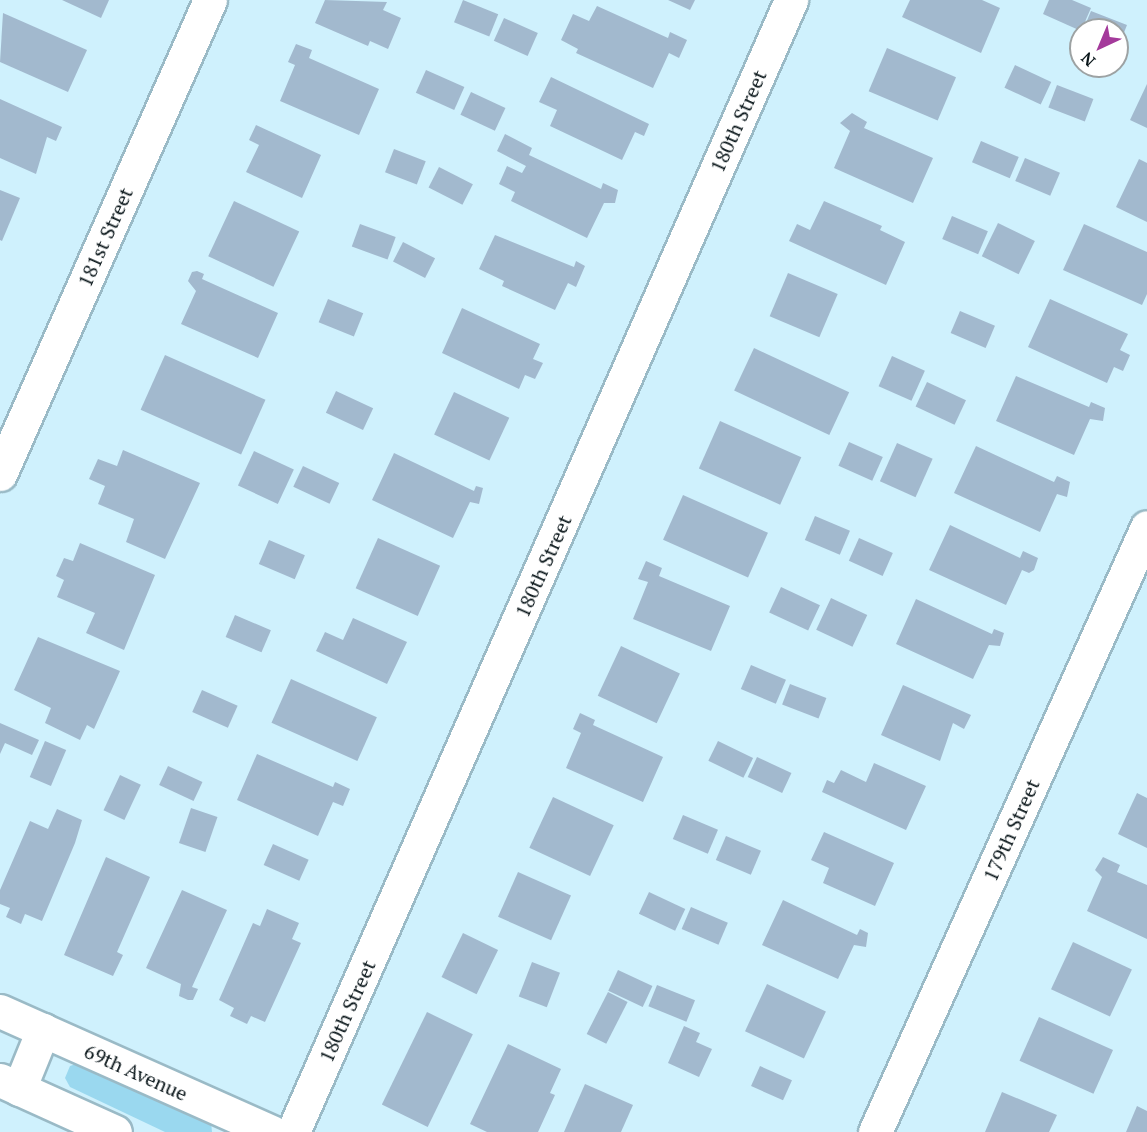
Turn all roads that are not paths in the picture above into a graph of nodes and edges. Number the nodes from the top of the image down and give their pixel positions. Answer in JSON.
{"nodes":[{"id":1,"x":210,"y":0,"type":"edge"},
{"id":2,"x":791,"y":0,"type":"edge"},
{"id":3,"x":0,"y":474,"type":"edge"},
{"id":4,"x":1147,"y":527,"type":"edge"},
{"id":5,"x":0,"y":1011,"type":"edge"},
{"id":6,"x":43,"y":1030,"type":"junction"},
{"id":7,"x":9,"y":1085,"type":"edge"},
{"id":8,"x":115,"y":1132,"type":"edge"},
{"id":9,"x":273,"y":1132,"type":"edge"},
{"id":10,"x":293,"y":1132,"type":"edge"},
{"id":11,"x":875,"y":1132,"type":"edge"}],
"edges":[{"from":1,"to":3,"type":"street","name":"181st Street"},
{"from":2,"to":10,"type":"street","name":"180th Street"},
{"from":4,"to":11,"type":"street","name":"179th Street"},
{"from":5,"to":6,"type":"street","name":"69th Avenue"},
{"from":6,"to":7,"type":"street"},
{"from":6,"to":9,"type":"street","name":"69th Avenue"},
{"from":7,"to":8,"type":"street"}]}
